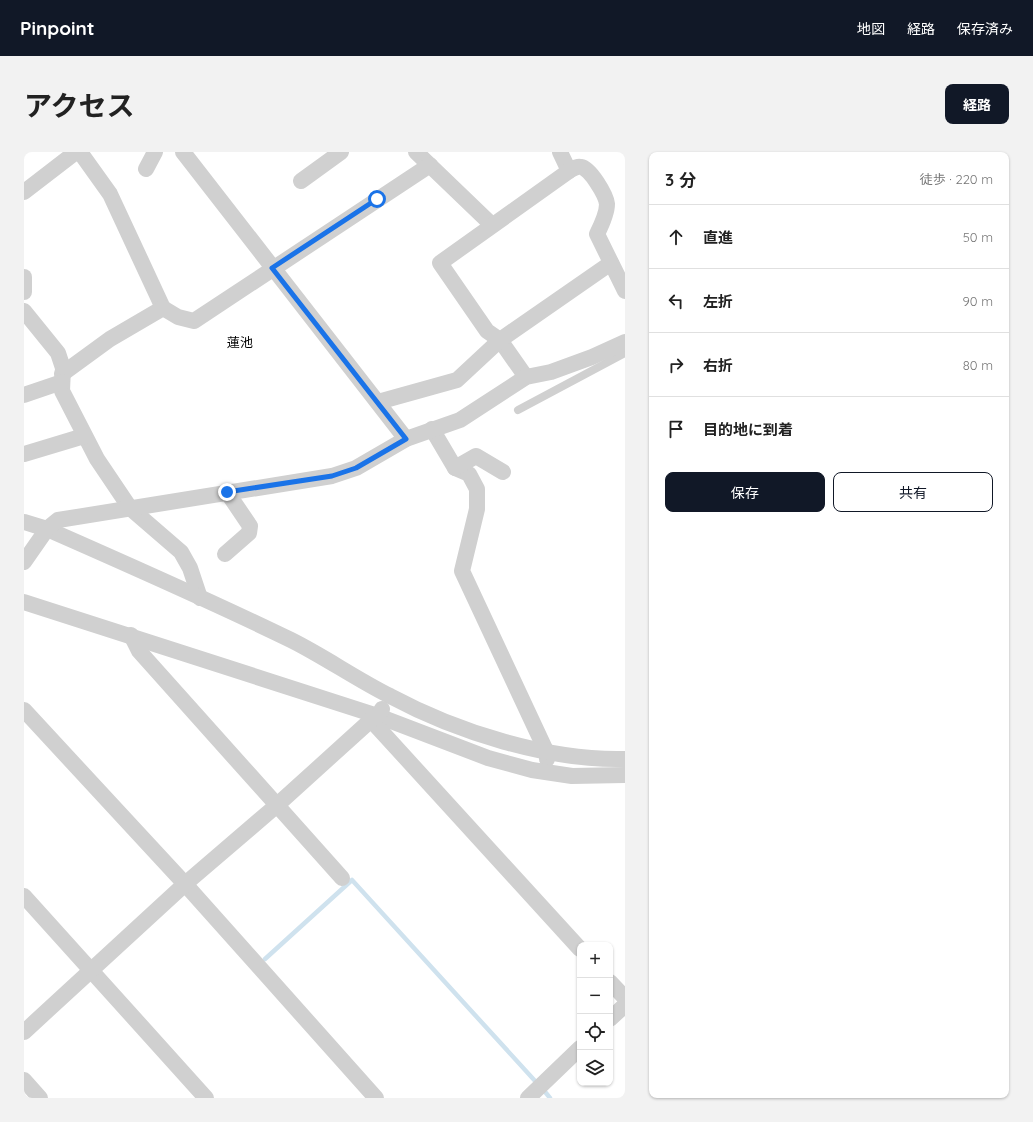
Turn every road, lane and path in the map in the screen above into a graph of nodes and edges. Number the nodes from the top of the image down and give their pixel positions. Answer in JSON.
{"nodes":[{"id":1,"x":76,"y":152,"type":"edge"},
{"id":2,"x":154,"y":152,"type":"edge"},
{"id":3,"x":183,"y":152,"type":"edge"},
{"id":4,"x":341,"y":152,"type":"edge"},
{"id":5,"x":416,"y":152,"type":"edge"},
{"id":6,"x":560,"y":152,"type":"edge"},
{"id":7,"x":430,"y":166,"type":"junction"},
{"id":8,"x":146,"y":169,"type":"dead end"},
{"id":9,"x":569,"y":171,"type":"junction"},
{"id":10,"x":302,"y":181,"type":"dead end"},
{"id":11,"x":24,"y":192,"type":"edge"},
{"id":12,"x":492,"y":225,"type":"junction"},
{"id":13,"x":611,"y":263,"type":"junction"},
{"id":14,"x":272,"y":268,"type":"junction"},
{"id":15,"x":24,"y":277,"type":"edge"},
{"id":16,"x":625,"y":291,"type":"edge"},
{"id":17,"x":24,"y":292,"type":"edge"},
{"id":18,"x":162,"y":308,"type":"junction"},
{"id":19,"x":24,"y":311,"type":"edge"},
{"id":20,"x":500,"y":340,"type":"junction"},
{"id":21,"x":625,"y":342,"type":"edge"},
{"id":22,"x":625,"y":353,"type":"edge"},
{"id":23,"x":526,"y":377,"type":"junction"},
{"id":24,"x":62,"y":378,"type":"junction"},
{"id":25,"x":24,"y":395,"type":"edge"},
{"id":26,"x":378,"y":402,"type":"junction"},
{"id":27,"x":518,"y":410,"type":"dead end"},
{"id":28,"x":432,"y":428,"type":"junction"},
{"id":29,"x":84,"y":436,"type":"junction"},
{"id":30,"x":406,"y":439,"type":"junction"},
{"id":31,"x":24,"y":454,"type":"edge"},
{"id":32,"x":455,"y":468,"type":"junction"},
{"id":33,"x":503,"y":472,"type":"dead end"},
{"id":34,"x":227,"y":492,"type":"junction"},
{"id":35,"x":130,"y":508,"type":"junction"},
{"id":36,"x":24,"y":523,"type":"edge"},
{"id":37,"x":47,"y":529,"type":"junction"},
{"id":38,"x":225,"y":554,"type":"dead end"},
{"id":39,"x":24,"y":562,"type":"edge"},
{"id":40,"x":200,"y":598,"type":"junction"},
{"id":41,"x":24,"y":602,"type":"edge"},
{"id":42,"x":131,"y":635,"type":"junction"},
{"id":43,"x":391,"y":697,"type":"junction"},
{"id":44,"x":374,"y":718,"type":"junction"},
{"id":45,"x":27,"y":719,"type":"edge"},
{"id":46,"x":547,"y":753,"type":"junction"},
{"id":47,"x":625,"y":759,"type":"edge"},
{"id":48,"x":548,"y":773,"type":"junction"},
{"id":49,"x":625,"y":775,"type":"edge"},
{"id":50,"x":276,"y":806,"type":"junction"},
{"id":51,"x":342,"y":878,"type":"dead end"},
{"id":52,"x":185,"y":884,"type":"junction"},
{"id":53,"x":24,"y":896,"type":"edge"},
{"id":54,"x":577,"y":946,"type":"edge"},
{"id":55,"x":92,"y":970,"type":"junction"},
{"id":56,"x":613,"y":985,"type":"edge"},
{"id":57,"x":625,"y":998,"type":"edge"},
{"id":58,"x":625,"y":1005,"type":"edge"},
{"id":59,"x":613,"y":1016,"type":"edge"},
{"id":60,"x":24,"y":1032,"type":"edge"},
{"id":61,"x":578,"y":1050,"type":"edge"},
{"id":62,"x":24,"y":1080,"type":"edge"},
{"id":63,"x":40,"y":1098,"type":"edge"},
{"id":64,"x":206,"y":1098,"type":"edge"},
{"id":65,"x":376,"y":1098,"type":"edge"},
{"id":66,"x":528,"y":1098,"type":"edge"}],
"edges":[{"from":1,"to":11,"type":"street"},
{"from":1,"to":18,"type":"street"},
{"from":2,"to":8,"type":"street"},
{"from":3,"to":14,"type":"street"},
{"from":4,"to":10,"type":"street"},
{"from":5,"to":7,"type":"street"},
{"from":6,"to":9,"type":"street"},
{"from":7,"to":12,"type":"street"},
{"from":7,"to":14,"type":"street"},
{"from":9,"to":12,"type":"street"},
{"from":9,"to":13,"type":"street"},
{"from":12,"to":20,"type":"street"},
{"from":13,"to":16,"type":"street"},
{"from":13,"to":20,"type":"street"},
{"from":14,"to":18,"type":"street"},
{"from":14,"to":26,"type":"street"},
{"from":15,"to":17,"type":"street"},
{"from":18,"to":24,"type":"street"},
{"from":19,"to":24,"type":"street"},
{"from":20,"to":23,"type":"street"},
{"from":20,"to":26,"type":"street"},
{"from":21,"to":23,"type":"street"},
{"from":22,"to":27,"type":"lane"},
{"from":23,"to":28,"type":"street"},
{"from":24,"to":25,"type":"street"},
{"from":24,"to":29,"type":"street"},
{"from":26,"to":30,"type":"street"},
{"from":28,"to":30,"type":"street"},
{"from":28,"to":32,"type":"street"},
{"from":29,"to":31,"type":"street"},
{"from":29,"to":35,"type":"street"},
{"from":30,"to":34,"type":"street"},
{"from":32,"to":33,"type":"street"},
{"from":32,"to":46,"type":"street"},
{"from":34,"to":35,"type":"street"},
{"from":34,"to":38,"type":"street"},
{"from":35,"to":37,"type":"street"},
{"from":35,"to":40,"type":"street"},
{"from":36,"to":37,"type":"street"},
{"from":37,"to":39,"type":"street"},
{"from":37,"to":40,"type":"street"},
{"from":40,"to":43,"type":"street"},
{"from":41,"to":42,"type":"street"},
{"from":42,"to":44,"type":"street"},
{"from":42,"to":50,"type":"street"},
{"from":43,"to":44,"type":"street"},
{"from":43,"to":46,"type":"street"},
{"from":44,"to":48,"type":"street"},
{"from":44,"to":50,"type":"street"},
{"from":44,"to":54,"type":"street"},
{"from":45,"to":52,"type":"street"},
{"from":46,"to":47,"type":"street"},
{"from":46,"to":48,"type":"street"},
{"from":48,"to":49,"type":"street"},
{"from":50,"to":51,"type":"street"},
{"from":50,"to":52,"type":"street"},
{"from":52,"to":55,"type":"street"},
{"from":52,"to":65,"type":"street"},
{"from":53,"to":55,"type":"street"},
{"from":55,"to":60,"type":"street"},
{"from":55,"to":64,"type":"street"},
{"from":56,"to":57,"type":"street"},
{"from":58,"to":59,"type":"street"},
{"from":61,"to":66,"type":"street"},
{"from":62,"to":63,"type":"street"}]}
